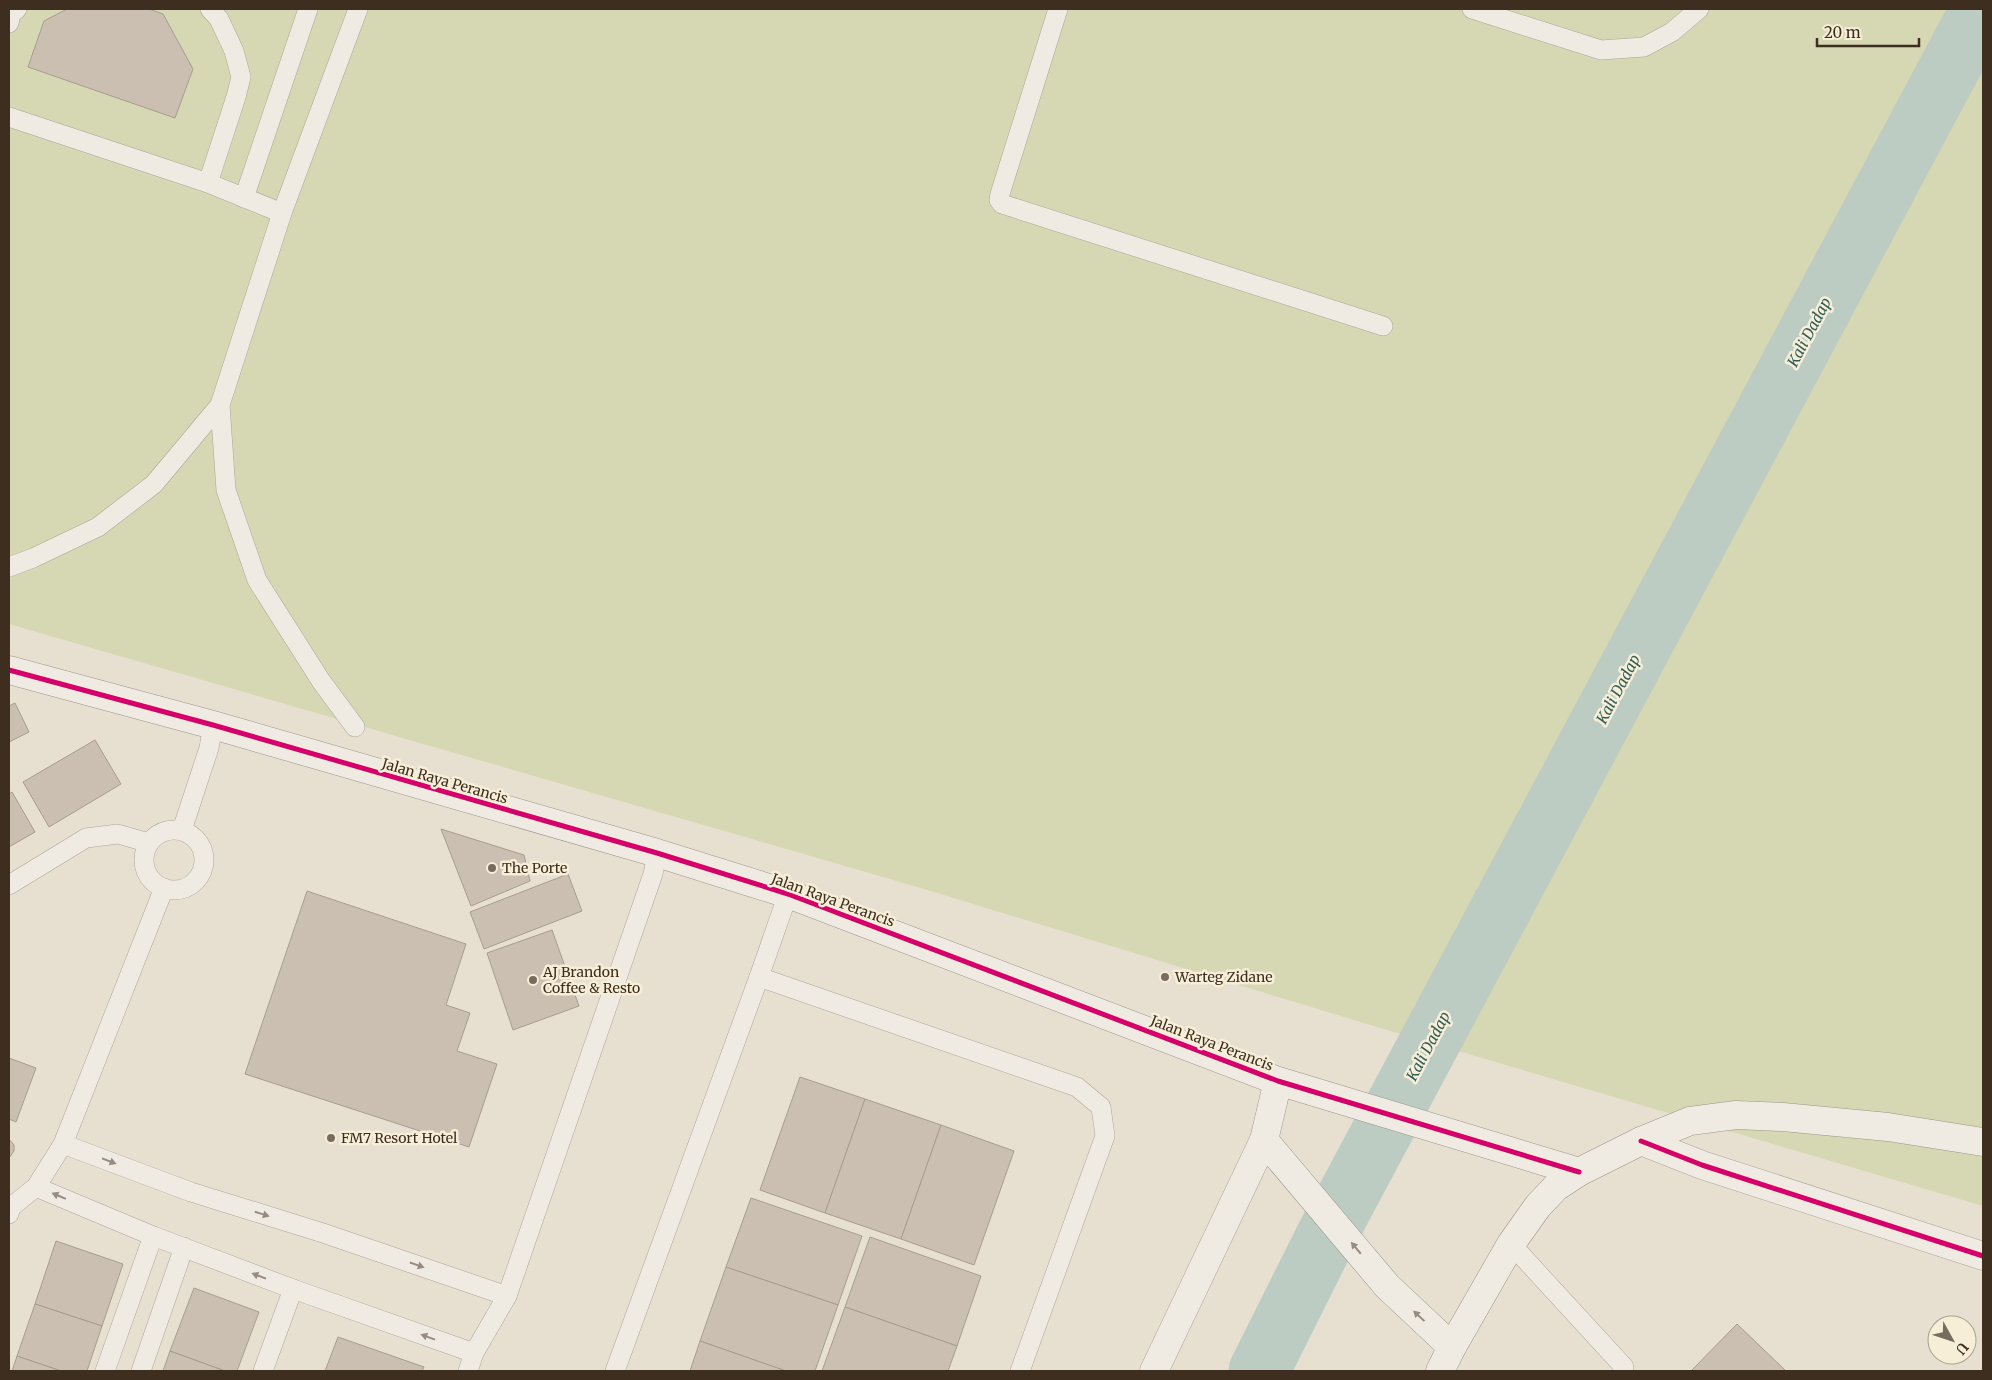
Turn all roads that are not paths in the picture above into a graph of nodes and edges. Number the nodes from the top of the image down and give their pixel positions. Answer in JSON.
{"nodes":[{"id":1,"x":17,"y":9,"type":"edge"},
{"id":2,"x":210,"y":9,"type":"edge"},
{"id":3,"x":308,"y":9,"type":"edge"},
{"id":4,"x":358,"y":9,"type":"edge"},
{"id":5,"x":1058,"y":9,"type":"edge"},
{"id":6,"x":1472,"y":9,"type":"edge"},
{"id":7,"x":1699,"y":9,"type":"edge"},
{"id":8,"x":9,"y":23,"type":"edge"},
{"id":9,"x":9,"y":117,"type":"edge"},
{"id":10,"x":208,"y":183,"type":"junction"},
{"id":11,"x":244,"y":198,"type":"junction"},
{"id":12,"x":282,"y":213,"type":"junction"},
{"id":13,"x":1383,"y":326,"type":"dead end"},
{"id":14,"x":220,"y":405,"type":"junction"},
{"id":15,"x":9,"y":567,"type":"edge"},
{"id":16,"x":9,"y":670,"type":"edge"},
{"id":17,"x":212,"y":725,"type":"junction"},
{"id":18,"x":355,"y":727,"type":"dead end"},
{"id":19,"x":182,"y":830,"type":"junction"},
{"id":20,"x":149,"y":843,"type":"junction"},
{"id":21,"x":657,"y":853,"type":"junction"},
{"id":22,"x":9,"y":885,"type":"edge"},
{"id":23,"x":164,"y":888,"type":"junction"},
{"id":24,"x":788,"y":894,"type":"junction"},
{"id":25,"x":759,"y":977,"type":"junction"},
{"id":26,"x":1278,"y":1081,"type":"junction"},
{"id":27,"x":1264,"y":1140,"type":"junction"},
{"id":28,"x":1641,"y":1141,"type":"junction"},
{"id":29,"x":1983,"y":1142,"type":"edge"},
{"id":30,"x":63,"y":1144,"type":"junction"},
{"id":31,"x":1579,"y":1172,"type":"junction"},
{"id":32,"x":36,"y":1187,"type":"junction"},
{"id":33,"x":9,"y":1214,"type":"edge"},
{"id":34,"x":152,"y":1236,"type":"junction"},
{"id":35,"x":1511,"y":1244,"type":"junction"},
{"id":36,"x":184,"y":1247,"type":"junction"},
{"id":37,"x":1983,"y":1256,"type":"edge"},
{"id":38,"x":292,"y":1288,"type":"junction"},
{"id":39,"x":507,"y":1296,"type":"junction"},
{"id":40,"x":1452,"y":1347,"type":"junction"},
{"id":41,"x":474,"y":1353,"type":"junction"},
{"id":42,"x":1624,"y":1367,"type":"dead end"},
{"id":43,"x":106,"y":1371,"type":"edge"},
{"id":44,"x":141,"y":1371,"type":"edge"},
{"id":45,"x":263,"y":1371,"type":"edge"},
{"id":46,"x":468,"y":1371,"type":"edge"},
{"id":47,"x":615,"y":1371,"type":"edge"},
{"id":48,"x":1020,"y":1371,"type":"edge"},
{"id":49,"x":1154,"y":1371,"type":"edge"},
{"id":50,"x":1440,"y":1371,"type":"edge"}],
"edges":[{"from":1,"to":8,"type":"lane"},
{"from":2,"to":10,"type":"lane"},
{"from":3,"to":11,"type":"lane"},
{"from":4,"to":12,"type":"lane"},
{"from":5,"to":13,"type":"lane"},
{"from":6,"to":7,"type":"lane"},
{"from":9,"to":10,"type":"lane"},
{"from":10,"to":11,"type":"lane"},
{"from":11,"to":12,"type":"lane"},
{"from":12,"to":14,"type":"lane"},
{"from":14,"to":15,"type":"lane"},
{"from":14,"to":18,"type":"lane"},
{"from":16,"to":17,"type":"street","name":"Jalan Raya Perancis"},
{"from":17,"to":19,"type":"lane"},
{"from":17,"to":21,"type":"street","name":"Jalan Raya Perancis"},
{"from":19,"to":20,"type":"lane"},
{"from":19,"to":23,"type":"lane"},
{"from":20,"to":22,"type":"lane"},
{"from":20,"to":23,"type":"lane"},
{"from":21,"to":24,"type":"street","name":"Jalan Raya Perancis"},
{"from":21,"to":39,"type":"lane"},
{"from":23,"to":30,"type":"lane"},
{"from":24,"to":25,"type":"lane"},
{"from":24,"to":26,"type":"street","name":"Jalan Raya Perancis"},
{"from":25,"to":47,"type":"lane"},
{"from":25,"to":48,"type":"lane"},
{"from":26,"to":27,"type":"street"},
{"from":26,"to":31,"type":"street","name":"Jalan Raya Perancis"},
{"from":40,"to":27,"type":"street","one_way":true},
{"from":27,"to":49,"type":"street"},
{"from":28,"to":29,"type":"street"},
{"from":28,"to":31,"type":"street"},
{"from":28,"to":37,"type":"street"},
{"from":30,"to":32,"type":"lane"},
{"from":30,"to":39,"type":"lane","one_way":true},
{"from":31,"to":35,"type":"street"},
{"from":32,"to":33,"type":"lane"},
{"from":34,"to":32,"type":"lane","one_way":true},
{"from":34,"to":36,"type":"lane"},
{"from":34,"to":43,"type":"lane"},
{"from":35,"to":40,"type":"street"},
{"from":35,"to":42,"type":"lane"},
{"from":38,"to":36,"type":"lane","one_way":true},
{"from":36,"to":44,"type":"lane"},
{"from":41,"to":38,"type":"lane","one_way":true},
{"from":38,"to":45,"type":"lane"},
{"from":39,"to":41,"type":"lane"},
{"from":40,"to":50,"type":"street"},
{"from":41,"to":46,"type":"lane"}]}
